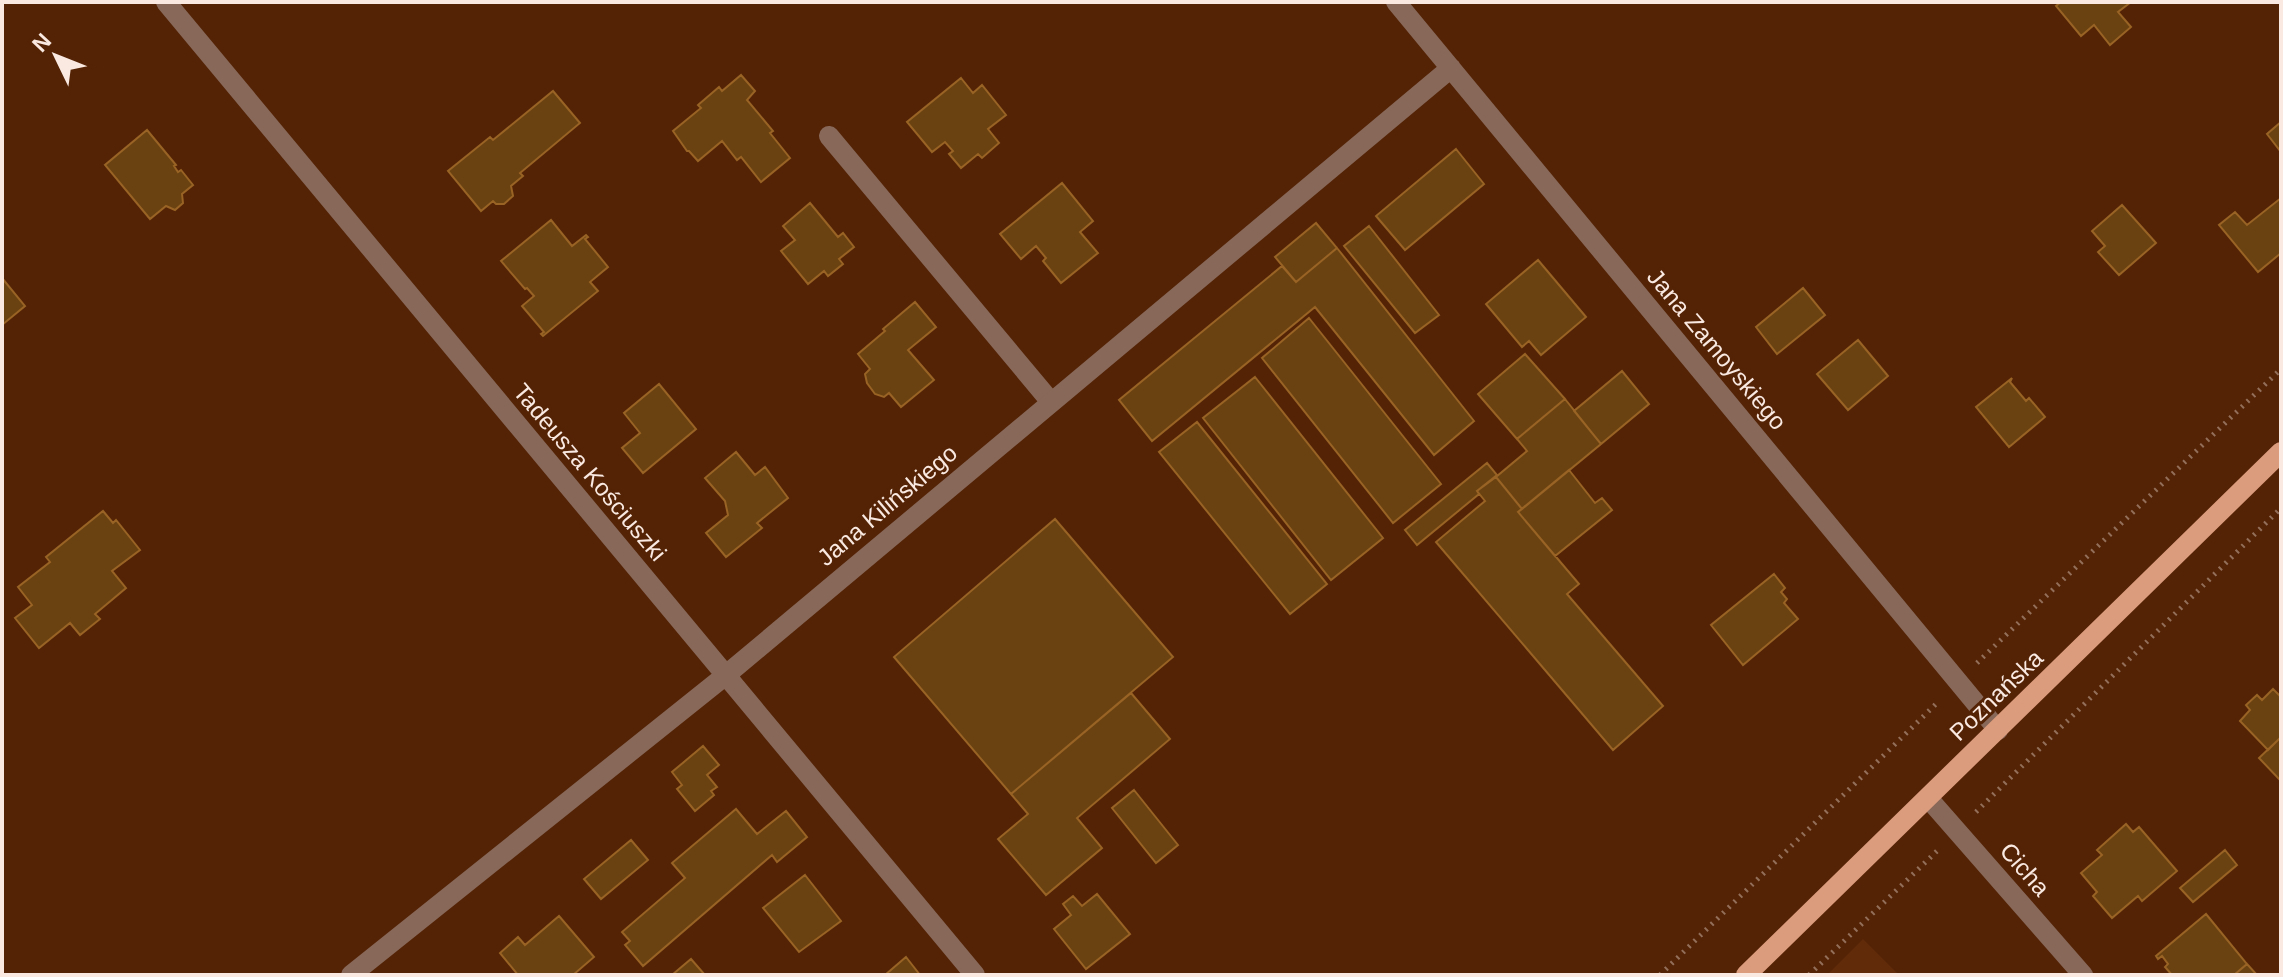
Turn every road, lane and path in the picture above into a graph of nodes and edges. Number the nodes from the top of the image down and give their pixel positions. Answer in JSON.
{"nodes":[{"id":1,"x":166,"y":2,"type":"edge"},
{"id":2,"x":1396,"y":2,"type":"edge"},
{"id":3,"x":1451,"y":68,"type":"junction"},
{"id":4,"x":829,"y":136,"type":"dead end"},
{"id":5,"x":1051,"y":402,"type":"junction"},
{"id":6,"x":2281,"y":452,"type":"edge"},
{"id":7,"x":2281,"y":508,"type":"edge"},
{"id":8,"x":726,"y":675,"type":"junction"},
{"id":9,"x":1998,"y":730,"type":"junction"},
{"id":10,"x":1928,"y":798,"type":"junction"},
{"id":11,"x":1957,"y":831,"type":"junction"},
{"id":12,"x":351,"y":975,"type":"edge"},
{"id":13,"x":975,"y":975,"type":"edge"},
{"id":14,"x":1746,"y":975,"type":"edge"},
{"id":15,"x":1809,"y":975,"type":"edge"},
{"id":16,"x":2083,"y":975,"type":"edge"}],
"edges":[{"from":1,"to":8,"type":"street","name":"Tadeusza Kościuszki"},
{"from":2,"to":3,"type":"street","name":"Jana Zamoyskiego"},
{"from":3,"to":5,"type":"street","name":"Jana Kilińskiego"},
{"from":3,"to":9,"type":"street","name":"Jana Zamoyskiego"},
{"from":4,"to":5,"type":"street"},
{"from":5,"to":8,"type":"street","name":"Jana Kilińskiego"},
{"from":6,"to":9,"type":"main road","name":"Poznańska"},
{"from":7,"to":11,"type":"path"},
{"from":8,"to":12,"type":"street","name":"Jana Kilińskiego"},
{"from":8,"to":13,"type":"street","name":"Tadeusza Kościuszki"},
{"from":9,"to":10,"type":"main road","name":"Poznańska"},
{"from":10,"to":11,"type":"street","name":"Cicha"},
{"from":10,"to":14,"type":"main road","name":"Poznańska"},
{"from":11,"to":15,"type":"path"},
{"from":11,"to":16,"type":"street","name":"Cicha"}]}
